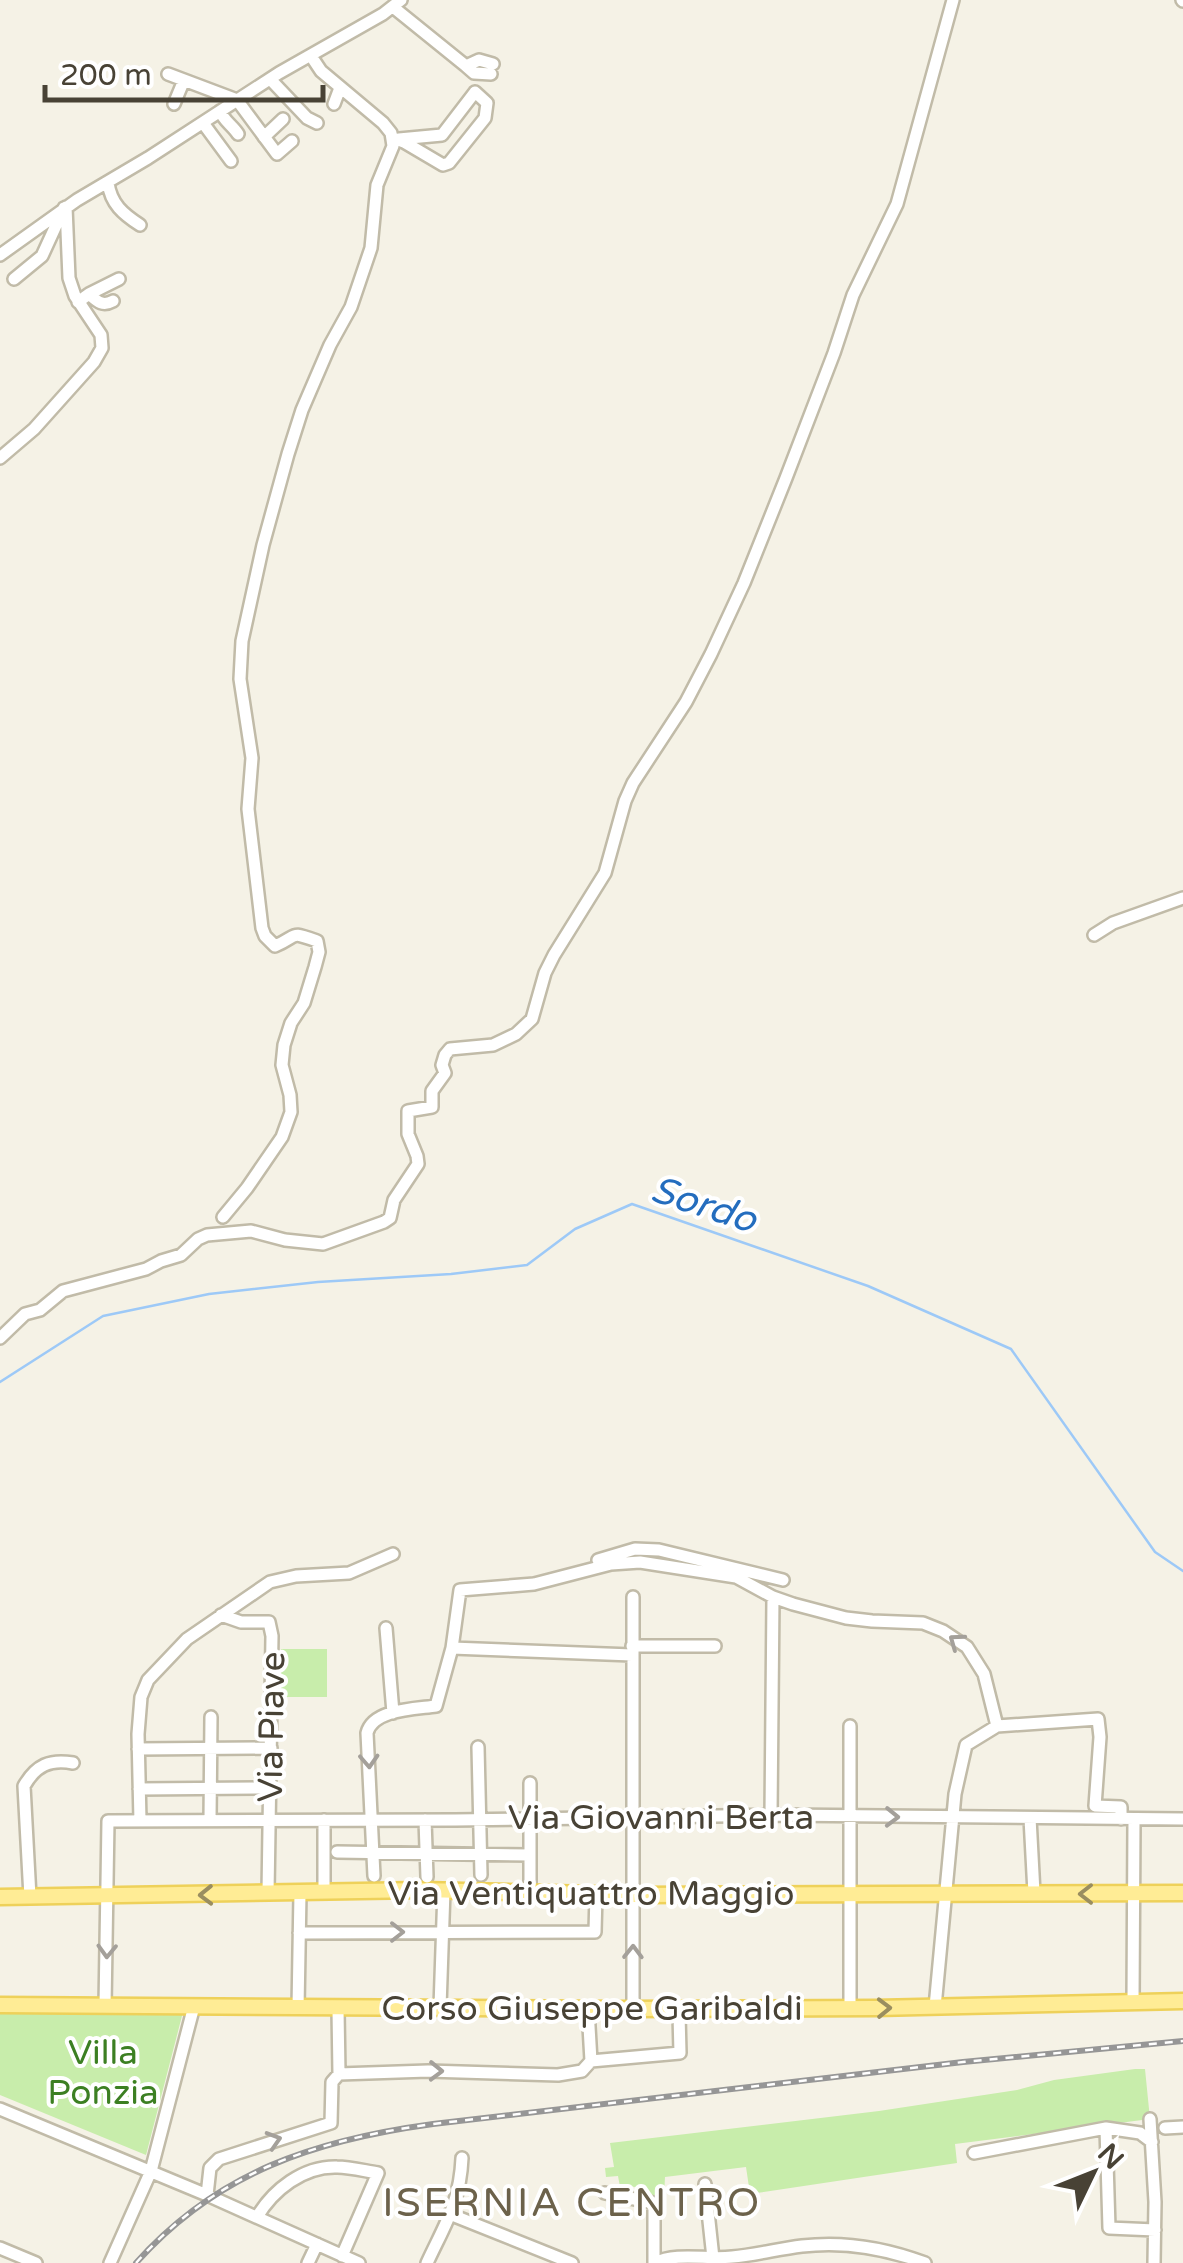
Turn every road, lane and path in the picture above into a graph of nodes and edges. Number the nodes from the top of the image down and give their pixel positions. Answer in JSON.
{"nodes":[{"id":1,"x":953,"y":0,"type":"edge"},
{"id":2,"x":397,"y":4,"type":"edge"},
{"id":3,"x":311,"y":56,"type":"junction"},
{"id":4,"x":492,"y":70,"type":"dead end"},
{"id":5,"x":168,"y":74,"type":"dead end"},
{"id":6,"x":184,"y":80,"type":"junction"},
{"id":7,"x":270,"y":80,"type":"junction"},
{"id":8,"x":340,"y":88,"type":"junction"},
{"id":9,"x":237,"y":100,"type":"junction"},
{"id":10,"x":174,"y":104,"type":"dead end"},
{"id":11,"x":334,"y":104,"type":"dead end"},
{"id":12,"x":222,"y":116,"type":"junction"},
{"id":13,"x":283,"y":119,"type":"dead end"},
{"id":14,"x":317,"y":122,"type":"dead end"},
{"id":15,"x":203,"y":123,"type":"junction"},
{"id":16,"x":238,"y":134,"type":"dead end"},
{"id":17,"x":442,"y":135,"type":"junction"},
{"id":18,"x":220,"y":136,"type":"dead end"},
{"id":19,"x":264,"y":137,"type":"junction"},
{"id":20,"x":396,"y":138,"type":"junction"},
{"id":21,"x":292,"y":141,"type":"dead end"},
{"id":22,"x":430,"y":156,"type":"junction"},
{"id":23,"x":231,"y":161,"type":"dead end"},
{"id":24,"x":108,"y":183,"type":"junction"},
{"id":25,"x":65,"y":208,"type":"junction"},
{"id":26,"x":140,"y":225,"type":"dead end"},
{"id":27,"x":0,"y":255,"type":"edge"},
{"id":28,"x":42,"y":256,"type":"junction"},
{"id":29,"x":36,"y":274,"type":"dead end"},
{"id":30,"x":14,"y":279,"type":"dead end"},
{"id":31,"x":119,"y":279,"type":"dead end"},
{"id":32,"x":83,"y":298,"type":"junction"},
{"id":33,"x":113,"y":302,"type":"dead end"},
{"id":34,"x":0,"y":458,"type":"edge"},
{"id":35,"x":1183,"y":898,"type":"edge"},
{"id":36,"x":1094,"y":934,"type":"dead end"},
{"id":37,"x":223,"y":1217,"type":"dead end"},
{"id":38,"x":0,"y":1338,"type":"edge"},
{"id":39,"x":394,"y":1554,"type":"dead end"},
{"id":40,"x":583,"y":1570,"type":"junction"},
{"id":41,"x":784,"y":1580,"type":"dead end"},
{"id":42,"x":633,"y":1597,"type":"dead end"},
{"id":43,"x":773,"y":1597,"type":"junction"},
{"id":44,"x":221,"y":1616,"type":"junction"},
{"id":45,"x":386,"y":1628,"type":"dead end"},
{"id":46,"x":715,"y":1646,"type":"dead end"},
{"id":47,"x":452,"y":1648,"type":"junction"},
{"id":48,"x":632,"y":1650,"type":"junction"},
{"id":49,"x":393,"y":1713,"type":"junction"},
{"id":50,"x":212,"y":1718,"type":"dead end"},
{"id":51,"x":850,"y":1726,"type":"dead end"},
{"id":52,"x":997,"y":1726,"type":"junction"},
{"id":53,"x":478,"y":1747,"type":"dead end"},
{"id":54,"x":211,"y":1748,"type":"junction"},
{"id":55,"x":271,"y":1748,"type":"junction"},
{"id":56,"x":138,"y":1749,"type":"junction"},
{"id":57,"x":73,"y":1763,"type":"dead end"},
{"id":58,"x":530,"y":1783,"type":"dead end"},
{"id":59,"x":210,"y":1788,"type":"junction"},
{"id":60,"x":270,"y":1788,"type":"junction"},
{"id":61,"x":139,"y":1789,"type":"junction"},
{"id":62,"x":770,"y":1815,"type":"junction"},
{"id":63,"x":634,"y":1816,"type":"junction"},
{"id":64,"x":851,"y":1816,"type":"junction"},
{"id":65,"x":954,"y":1816,"type":"junction"},
{"id":66,"x":530,"y":1818,"type":"junction"},
{"id":67,"x":1030,"y":1818,"type":"junction"},
{"id":68,"x":479,"y":1819,"type":"junction"},
{"id":69,"x":1183,"y":1819,"type":"edge"},
{"id":70,"x":210,"y":1820,"type":"junction"},
{"id":71,"x":270,"y":1820,"type":"junction"},
{"id":72,"x":324,"y":1820,"type":"junction"},
{"id":73,"x":371,"y":1820,"type":"junction"},
{"id":74,"x":425,"y":1820,"type":"junction"},
{"id":75,"x":1128,"y":1820,"type":"junction"},
{"id":76,"x":140,"y":1821,"type":"junction"},
{"id":77,"x":337,"y":1852,"type":"dead end"},
{"id":78,"x":373,"y":1853,"type":"junction"},
{"id":79,"x":426,"y":1854,"type":"junction"},
{"id":80,"x":481,"y":1854,"type":"junction"},
{"id":81,"x":530,"y":1855,"type":"junction"},
{"id":82,"x":481,"y":1875,"type":"dead end"},
{"id":83,"x":374,"y":1876,"type":"dead end"},
{"id":84,"x":427,"y":1876,"type":"dead end"},
{"id":85,"x":444,"y":1890,"type":"junction"},
{"id":86,"x":324,"y":1892,"type":"junction"},
{"id":87,"x":268,"y":1893,"type":"junction"},
{"id":88,"x":300,"y":1893,"type":"junction"},
{"id":89,"x":530,"y":1893,"type":"junction"},
{"id":90,"x":596,"y":1894,"type":"junction"},
{"id":91,"x":851,"y":1894,"type":"junction"},
{"id":92,"x":947,"y":1894,"type":"junction"},
{"id":93,"x":1034,"y":1894,"type":"junction"},
{"id":94,"x":1133,"y":1894,"type":"junction"},
{"id":95,"x":1183,"y":1894,"type":"edge"},
{"id":96,"x":108,"y":1896,"type":"junction"},
{"id":97,"x":634,"y":1896,"type":"junction"},
{"id":98,"x":0,"y":1897,"type":"edge"},
{"id":99,"x":30,"y":1897,"type":"junction"},
{"id":100,"x":442,"y":1932,"type":"junction"},
{"id":101,"x":299,"y":1933,"type":"junction"},
{"id":102,"x":1134,"y":2002,"type":"junction"},
{"id":103,"x":1183,"y":2002,"type":"edge"},
{"id":104,"x":0,"y":2005,"type":"edge"},
{"id":105,"x":105,"y":2006,"type":"junction"},
{"id":106,"x":194,"y":2006,"type":"junction"},
{"id":107,"x":934,"y":2007,"type":"junction"},
{"id":108,"x":298,"y":2008,"type":"junction"},
{"id":109,"x":440,"y":2008,"type":"junction"},
{"id":110,"x":681,"y":2008,"type":"junction"},
{"id":111,"x":850,"y":2008,"type":"junction"},
{"id":112,"x":338,"y":2009,"type":"junction"},
{"id":113,"x":588,"y":2009,"type":"junction"},
{"id":114,"x":633,"y":2009,"type":"junction"},
{"id":115,"x":590,"y":2061,"type":"junction"},
{"id":116,"x":339,"y":2074,"type":"junction"},
{"id":117,"x":0,"y":2110,"type":"edge"},
{"id":118,"x":1150,"y":2119,"type":"dead end"},
{"id":119,"x":1183,"y":2127,"type":"edge"},
{"id":120,"x":1106,"y":2128,"type":"junction"},
{"id":121,"x":1165,"y":2128,"type":"dead end"},
{"id":122,"x":1152,"y":2142,"type":"junction"},
{"id":123,"x":974,"y":2153,"type":"dead end"},
{"id":124,"x":462,"y":2158,"type":"dead end"},
{"id":125,"x":151,"y":2171,"type":"junction"},
{"id":126,"x":705,"y":2184,"type":"dead end"},
{"id":127,"x":605,"y":2193,"type":"dead end"},
{"id":128,"x":207,"y":2195,"type":"junction"},
{"id":129,"x":452,"y":2215,"type":"junction"},
{"id":130,"x":257,"y":2217,"type":"junction"},
{"id":131,"x":1154,"y":2230,"type":"junction"},
{"id":132,"x":316,"y":2244,"type":"junction"},
{"id":133,"x":0,"y":2248,"type":"edge"},
{"id":134,"x":342,"y":2256,"type":"junction"},
{"id":135,"x":713,"y":2258,"type":"junction"},
{"id":136,"x":36,"y":2263,"type":"edge"},
{"id":137,"x":110,"y":2263,"type":"edge"},
{"id":138,"x":308,"y":2263,"type":"edge"},
{"id":139,"x":359,"y":2263,"type":"edge"},
{"id":140,"x":427,"y":2263,"type":"edge"},
{"id":141,"x":572,"y":2263,"type":"edge"},
{"id":142,"x":654,"y":2263,"type":"edge"},
{"id":143,"x":925,"y":2263,"type":"edge"},
{"id":144,"x":1154,"y":2263,"type":"edge"}],
"edges":[{"from":1,"to":38,"type":"street"},
{"from":2,"to":3,"type":"street"},
{"from":2,"to":4,"type":"street"},
{"from":3,"to":7,"type":"street"},
{"from":3,"to":8,"type":"street"},
{"from":5,"to":6,"type":"street"},
{"from":6,"to":9,"type":"street"},
{"from":6,"to":10,"type":"street"},
{"from":7,"to":9,"type":"street"},
{"from":7,"to":14,"type":"street"},
{"from":8,"to":11,"type":"street"},
{"from":8,"to":20,"type":"street"},
{"from":9,"to":12,"type":"street"},
{"from":9,"to":19,"type":"street"},
{"from":12,"to":15,"type":"street"},
{"from":12,"to":16,"type":"street"},
{"from":12,"to":18,"type":"street"},
{"from":13,"to":19,"type":"street"},
{"from":15,"to":23,"type":"street"},
{"from":15,"to":24,"type":"street"},
{"from":17,"to":20,"type":"street"},
{"from":17,"to":22,"type":"street"},
{"from":17,"to":22,"type":"street"},
{"from":19,"to":21,"type":"street"},
{"from":20,"to":22,"type":"street"},
{"from":20,"to":37,"type":"street"},
{"from":24,"to":25,"type":"street"},
{"from":24,"to":26,"type":"street"},
{"from":25,"to":27,"type":"street"},
{"from":25,"to":28,"type":"street"},
{"from":25,"to":32,"type":"street"},
{"from":28,"to":29,"type":"street"},
{"from":28,"to":30,"type":"street"},
{"from":31,"to":32,"type":"street"},
{"from":32,"to":33,"type":"street"},
{"from":32,"to":34,"type":"street"},
{"from":35,"to":36,"type":"street"},
{"from":39,"to":44,"type":"street"},
{"from":40,"to":41,"type":"street"},
{"from":40,"to":43,"type":"street"},
{"from":40,"to":47,"type":"street"},
{"from":42,"to":48,"type":"street"},
{"from":52,"to":43,"type":"street","one_way":true},
{"from":43,"to":62,"type":"street"},
{"from":44,"to":55,"type":"street","name":"Via Piave"},
{"from":44,"to":56,"type":"street"},
{"from":45,"to":49,"type":"street"},
{"from":46,"to":48,"type":"street"},
{"from":47,"to":48,"type":"street"},
{"from":47,"to":49,"type":"street"},
{"from":48,"to":63,"type":"street"},
{"from":49,"to":73,"type":"street","one_way":true},
{"from":50,"to":54,"type":"street"},
{"from":51,"to":64,"type":"street"},
{"from":52,"to":65,"type":"street"},
{"from":52,"to":75,"type":"street"},
{"from":53,"to":68,"type":"street"},
{"from":54,"to":55,"type":"street"},
{"from":54,"to":56,"type":"street"},
{"from":54,"to":59,"type":"street"},
{"from":55,"to":60,"type":"street","name":"Via Piave"},
{"from":56,"to":61,"type":"street"},
{"from":57,"to":99,"type":"street"},
{"from":58,"to":66,"type":"street"},
{"from":59,"to":60,"type":"street"},
{"from":59,"to":61,"type":"street"},
{"from":59,"to":70,"type":"street"},
{"from":60,"to":71,"type":"street","name":"Via Piave"},
{"from":61,"to":76,"type":"street"},
{"from":62,"to":63,"type":"street","name":"Via Giovanni Berta"},
{"from":62,"to":64,"type":"street","name":"Via Giovanni Berta"},
{"from":63,"to":66,"type":"street","name":"Via Giovanni Berta"},
{"from":63,"to":97,"type":"street"},
{"from":64,"to":65,"type":"street","name":"Via Giovanni Berta","one_way":true},
{"from":64,"to":91,"type":"street"},
{"from":65,"to":67,"type":"street","name":"Via Giovanni Berta"},
{"from":65,"to":92,"type":"street"},
{"from":66,"to":68,"type":"street","name":"Via Giovanni Berta"},
{"from":66,"to":81,"type":"street"},
{"from":67,"to":75,"type":"street","name":"Via Giovanni Berta"},
{"from":67,"to":93,"type":"street"},
{"from":68,"to":74,"type":"street","name":"Via Giovanni Berta"},
{"from":68,"to":80,"type":"street"},
{"from":69,"to":75,"type":"street","name":"Via Giovanni Berta"},
{"from":70,"to":71,"type":"street","name":"Via Giovanni Berta"},
{"from":70,"to":76,"type":"street","name":"Via Giovanni Berta"},
{"from":71,"to":72,"type":"street","name":"Via Giovanni Berta"},
{"from":71,"to":87,"type":"street","name":"Via Piave"},
{"from":72,"to":73,"type":"street","name":"Via Giovanni Berta"},
{"from":72,"to":86,"type":"street"},
{"from":73,"to":74,"type":"street","name":"Via Giovanni Berta"},
{"from":73,"to":78,"type":"street"},
{"from":74,"to":79,"type":"street"},
{"from":75,"to":94,"type":"street"},
{"from":76,"to":96,"type":"street"},
{"from":77,"to":78,"type":"street"},
{"from":78,"to":79,"type":"street"},
{"from":78,"to":83,"type":"street"},
{"from":79,"to":80,"type":"street"},
{"from":79,"to":84,"type":"street"},
{"from":80,"to":81,"type":"street"},
{"from":80,"to":82,"type":"street"},
{"from":81,"to":89,"type":"street"},
{"from":85,"to":86,"type":"main road","name":"Via Ventiquattro Maggio"},
{"from":85,"to":89,"type":"main road","name":"Via Ventiquattro Maggio"},
{"from":85,"to":100,"type":"street"},
{"from":86,"to":88,"type":"main road","name":"Via Ventiquattro Maggio"},
{"from":87,"to":88,"type":"main road","name":"Via Ventiquattro Maggio"},
{"from":87,"to":96,"type":"main road","name":"Via Ventiquattro Maggio","one_way":true},
{"from":88,"to":101,"type":"street"},
{"from":89,"to":90,"type":"main road","name":"Via Ventiquattro Maggio"},
{"from":90,"to":97,"type":"main road","name":"Via Ventiquattro Maggio"},
{"from":90,"to":100,"type":"street"},
{"from":91,"to":92,"type":"main road","name":"Via Ventiquattro Maggio"},
{"from":91,"to":97,"type":"main road","name":"Via Ventiquattro Maggio"},
{"from":91,"to":111,"type":"street"},
{"from":92,"to":93,"type":"main road","name":"Via Ventiquattro Maggio"},
{"from":92,"to":107,"type":"street"},
{"from":94,"to":93,"type":"main road","name":"Via Ventiquattro Maggio","one_way":true},
{"from":94,"to":95,"type":"main road","name":"Via Ventiquattro Maggio"},
{"from":94,"to":102,"type":"street"},
{"from":96,"to":99,"type":"main road","name":"Via Ventiquattro Maggio"},
{"from":96,"to":105,"type":"street","one_way":true},
{"from":114,"to":97,"type":"street","one_way":true},
{"from":98,"to":99,"type":"main road","name":"Via Ventiquattro Maggio"},
{"from":101,"to":100,"type":"street","one_way":true},
{"from":100,"to":109,"type":"street"},
{"from":101,"to":108,"type":"street"},
{"from":102,"to":103,"type":"main road","name":"Corso Giuseppe Garibaldi"},
{"from":102,"to":107,"type":"main road","name":"Corso Giuseppe Garibaldi"},
{"from":104,"to":105,"type":"main road","name":"Corso Giuseppe Garibaldi"},
{"from":105,"to":106,"type":"main road","name":"Corso Giuseppe Garibaldi"},
{"from":106,"to":108,"type":"main road","name":"Corso Giuseppe Garibaldi"},
{"from":106,"to":125,"type":"street"},
{"from":111,"to":107,"type":"main road","name":"Corso Giuseppe Garibaldi","one_way":true},
{"from":108,"to":112,"type":"main road","name":"Corso Giuseppe Garibaldi"},
{"from":109,"to":112,"type":"main road","name":"Corso Giuseppe Garibaldi"},
{"from":109,"to":113,"type":"main road","name":"Corso Giuseppe Garibaldi"},
{"from":110,"to":111,"type":"main road","name":"Corso Giuseppe Garibaldi"},
{"from":110,"to":114,"type":"main road","name":"Corso Giuseppe Garibaldi"},
{"from":110,"to":115,"type":"street"},
{"from":112,"to":116,"type":"street"},
{"from":113,"to":114,"type":"main road","name":"Corso Giuseppe Garibaldi"},
{"from":113,"to":115,"type":"street"},
{"from":116,"to":115,"type":"street","one_way":true},
{"from":128,"to":116,"type":"street","one_way":true},
{"from":117,"to":125,"type":"street"},
{"from":118,"to":122,"type":"street"},
{"from":119,"to":121,"type":"street"},
{"from":120,"to":122,"type":"street"},
{"from":120,"to":123,"type":"street"},
{"from":120,"to":131,"type":"street"},
{"from":122,"to":131,"type":"street"},
{"from":124,"to":129,"type":"street"},
{"from":125,"to":128,"type":"street"},
{"from":125,"to":137,"type":"street"},
{"from":126,"to":135,"type":"street"},
{"from":127,"to":142,"type":"street"},
{"from":128,"to":130,"type":"street"},
{"from":129,"to":140,"type":"street"},
{"from":129,"to":141,"type":"street"},
{"from":130,"to":132,"type":"street"},
{"from":130,"to":134,"type":"street"},
{"from":131,"to":144,"type":"street"},
{"from":132,"to":134,"type":"street"},
{"from":132,"to":138,"type":"street"},
{"from":133,"to":136,"type":"street"},
{"from":134,"to":139,"type":"street"},
{"from":135,"to":142,"type":"street"},
{"from":135,"to":143,"type":"street"}]}
